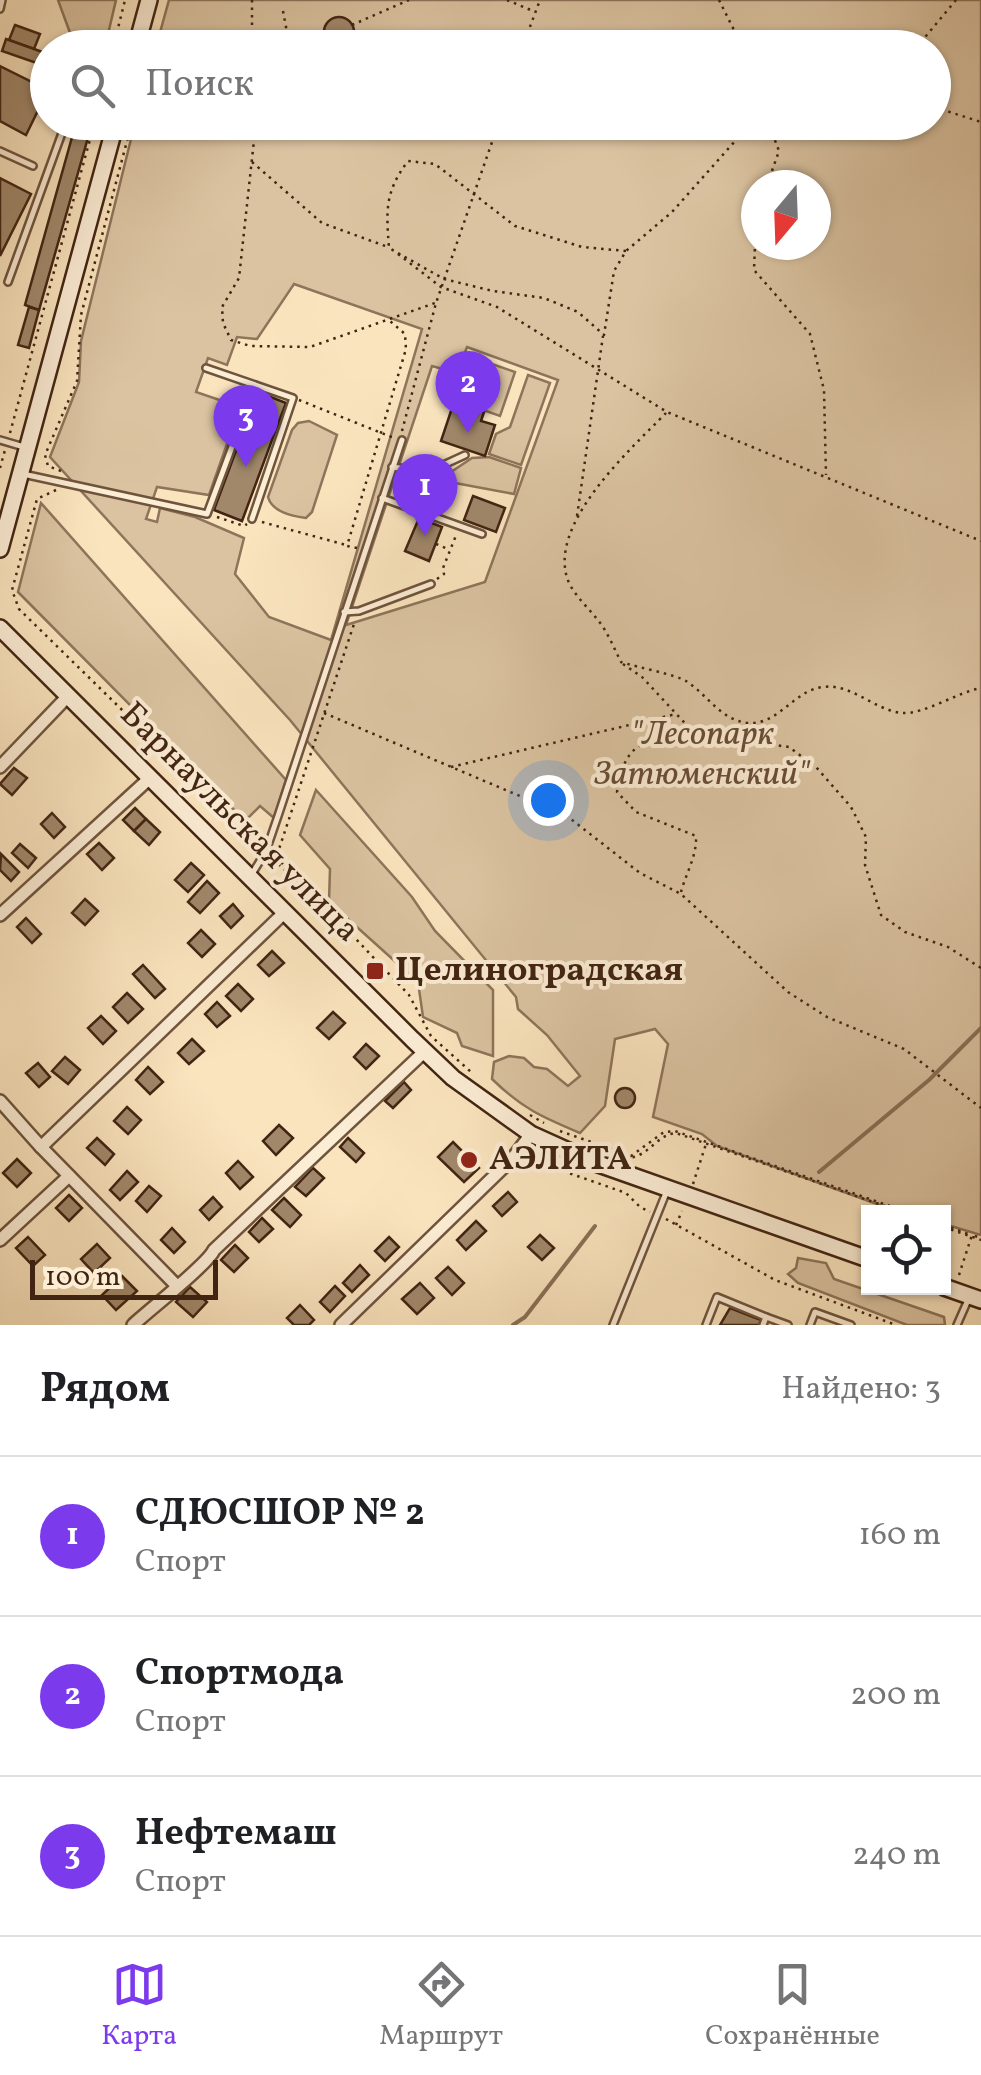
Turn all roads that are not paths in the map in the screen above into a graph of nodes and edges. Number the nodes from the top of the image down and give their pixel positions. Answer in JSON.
{"nodes":[{"id":1,"x":2,"y":0,"type":"edge"},
{"id":2,"x":149,"y":0,"type":"edge"},
{"id":3,"x":0,"y":9,"type":"edge"},
{"id":4,"x":141,"y":30,"type":"edge"},
{"id":5,"x":59,"y":140,"type":"edge"},
{"id":6,"x":116,"y":140,"type":"edge"},
{"id":7,"x":0,"y":151,"type":"edge"},
{"id":8,"x":33,"y":166,"type":"dead end"},
{"id":9,"x":8,"y":282,"type":"dead end"},
{"id":10,"x":206,"y":368,"type":"dead end"},
{"id":11,"x":255,"y":385,"type":"junction"},
{"id":12,"x":402,"y":440,"type":"road end"},
{"id":13,"x":4,"y":441,"type":"edge"},
{"id":14,"x":27,"y":448,"type":"junction"},
{"id":15,"x":465,"y":455,"type":"dead end"},
{"id":16,"x":392,"y":466,"type":"junction"},
{"id":17,"x":20,"y":474,"type":"junction"},
{"id":18,"x":382,"y":498,"type":"junction"},
{"id":19,"x":252,"y":519,"type":"road end"},
{"id":20,"x":482,"y":534,"type":"dead end"},
{"id":21,"x":0,"y":549,"type":"edge"},
{"id":22,"x":431,"y":584,"type":"road end"},
{"id":23,"x":344,"y":612,"type":"junction"},
{"id":24,"x":0,"y":628,"type":"edge"},
{"id":25,"x":68,"y":696,"type":"junction"},
{"id":26,"x":0,"y":767,"type":"edge"},
{"id":27,"x":151,"y":777,"type":"junction"},
{"id":28,"x":250,"y":877,"type":"junction"},
{"id":29,"x":286,"y":911,"type":"junction"},
{"id":30,"x":0,"y":915,"type":"edge"},
{"id":31,"x":425,"y":1051,"type":"junction"},
{"id":32,"x":2,"y":1107,"type":"edge"},
{"id":33,"x":530,"y":1134,"type":"junction"},
{"id":34,"x":41,"y":1147,"type":"junction"},
{"id":35,"x":69,"y":1176,"type":"junction"},
{"id":36,"x":668,"y":1188,"type":"junction"},
{"id":37,"x":0,"y":1240,"type":"edge"},
{"id":38,"x":861,"y":1257,"type":"edge"},
{"id":39,"x":176,"y":1285,"type":"junction"},
{"id":40,"x":962,"y":1294,"type":"edge"},
{"id":41,"x":766,"y":1317,"type":"junction"},
{"id":42,"x":132,"y":1325,"type":"edge"},
{"id":43,"x":341,"y":1325,"type":"edge"},
{"id":44,"x":613,"y":1325,"type":"edge"},
{"id":45,"x":706,"y":1325,"type":"edge"},
{"id":46,"x":762,"y":1325,"type":"edge"},
{"id":47,"x":788,"y":1325,"type":"edge"},
{"id":48,"x":810,"y":1325,"type":"edge"},
{"id":49,"x":850,"y":1325,"type":"edge"},
{"id":50,"x":957,"y":1325,"type":"edge"}],
"edges":[{"from":1,"to":3,"type":"lane"},
{"from":2,"to":4,"type":"street"},
{"from":5,"to":9,"type":"lane"},
{"from":6,"to":14,"type":"street"},
{"from":7,"to":8,"type":"lane"},
{"from":10,"to":11,"type":"lane"},
{"from":11,"to":17,"type":"lane"},
{"from":11,"to":19,"type":"lane"},
{"from":12,"to":16,"type":"lane"},
{"from":13,"to":14,"type":"lane"},
{"from":14,"to":17,"type":"street"},
{"from":15,"to":16,"type":"lane"},
{"from":16,"to":18,"type":"lane"},
{"from":17,"to":21,"type":"street"},
{"from":18,"to":20,"type":"lane"},
{"from":18,"to":23,"type":"lane"},
{"from":22,"to":23,"type":"lane"},
{"from":23,"to":28,"type":"lane"},
{"from":24,"to":25,"type":"street","name":"Барнаульская улица"},
{"from":25,"to":26,"type":"street"},
{"from":25,"to":27,"type":"street","name":"Барнаульская улица"},
{"from":27,"to":28,"type":"street","name":"Барнаульская улица"},
{"from":27,"to":30,"type":"street"},
{"from":28,"to":29,"type":"street","name":"Барнаульская улица"},
{"from":29,"to":31,"type":"street","name":"Барнаульская улица"},
{"from":29,"to":34,"type":"street"},
{"from":31,"to":33,"type":"street","name":"Барнаульская улица"},
{"from":31,"to":39,"type":"street"},
{"from":32,"to":34,"type":"street"},
{"from":33,"to":36,"type":"street","name":"Барнаульская улица"},
{"from":33,"to":43,"type":"street"},
{"from":34,"to":35,"type":"street"},
{"from":35,"to":37,"type":"street"},
{"from":35,"to":39,"type":"street"},
{"from":36,"to":38,"type":"street","name":"Барнаульская улица"},
{"from":36,"to":44,"type":"lane"},
{"from":39,"to":42,"type":"street"},
{"from":40,"to":50,"type":"lane"},
{"from":41,"to":45,"type":"lane"},
{"from":41,"to":46,"type":"lane"},
{"from":41,"to":47,"type":"lane"},
{"from":48,"to":49,"type":"lane"}]}
